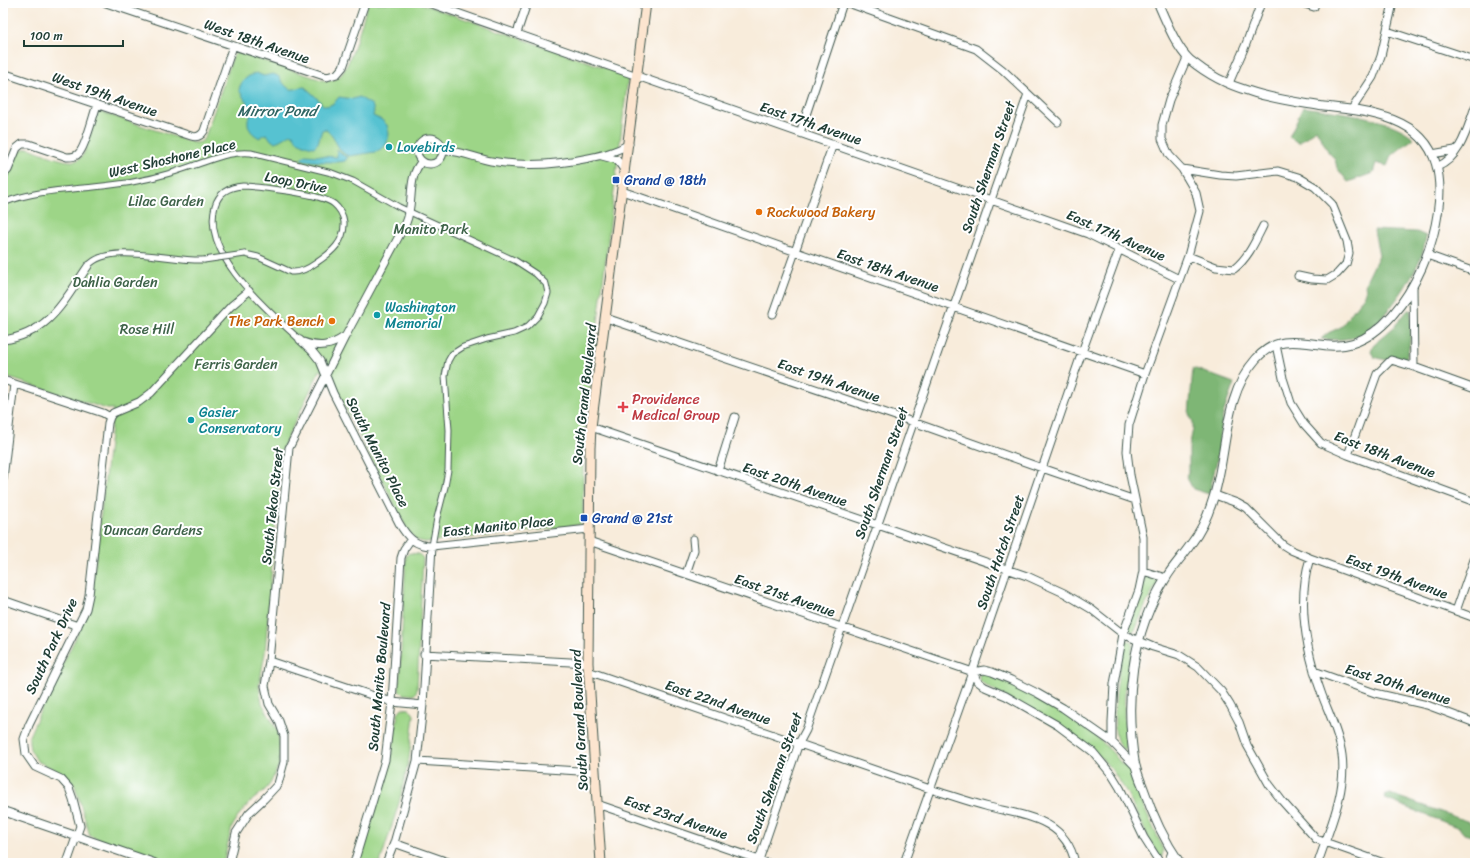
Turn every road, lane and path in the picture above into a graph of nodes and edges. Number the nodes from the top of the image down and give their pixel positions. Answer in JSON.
{"nodes":[{"id":1,"x":106,"y":3,"type":"edge"},
{"id":2,"x":131,"y":3,"type":"edge"},
{"id":3,"x":366,"y":3,"type":"edge"},
{"id":4,"x":429,"y":3,"type":"edge"},
{"id":5,"x":527,"y":3,"type":"edge"},
{"id":6,"x":646,"y":3,"type":"edge"},
{"id":7,"x":843,"y":3,"type":"edge"},
{"id":8,"x":848,"y":3,"type":"edge"},
{"id":9,"x":1158,"y":3,"type":"edge"},
{"id":10,"x":1261,"y":3,"type":"edge"},
{"id":11,"x":1302,"y":3,"type":"edge"},
{"id":12,"x":1393,"y":3,"type":"edge"},
{"id":13,"x":1315,"y":5,"type":"edge"},
{"id":14,"x":128,"y":11,"type":"junction"},
{"id":15,"x":1387,"y":31,"type":"junction"},
{"id":16,"x":517,"y":33,"type":"junction"},
{"id":17,"x":233,"y":46,"type":"junction"},
{"id":18,"x":1187,"y":58,"type":"junction"},
{"id":19,"x":1475,"y":60,"type":"edge"},
{"id":20,"x":3,"y":73,"type":"edge"},
{"id":21,"x":638,"y":75,"type":"junction"},
{"id":22,"x":1229,"y":83,"type":"junction"},
{"id":23,"x":1028,"y":94,"type":"junction"},
{"id":24,"x":97,"y":105,"type":"junction"},
{"id":25,"x":1475,"y":106,"type":"edge"},
{"id":26,"x":1352,"y":109,"type":"junction"},
{"id":27,"x":1058,"y":122,"type":"dead end"},
{"id":28,"x":800,"y":132,"type":"junction"},
{"id":29,"x":629,"y":144,"type":"junction"},
{"id":30,"x":833,"y":144,"type":"junction"},
{"id":31,"x":1459,"y":147,"type":"junction"},
{"id":32,"x":444,"y":151,"type":"junction"},
{"id":33,"x":1432,"y":154,"type":"junction"},
{"id":34,"x":600,"y":156,"type":"junction"},
{"id":35,"x":422,"y":161,"type":"junction"},
{"id":36,"x":1437,"y":167,"type":"junction"},
{"id":37,"x":1182,"y":169,"type":"junction"},
{"id":38,"x":625,"y":171,"type":"junction"},
{"id":39,"x":4,"y":175,"type":"edge"},
{"id":40,"x":622,"y":191,"type":"junction"},
{"id":41,"x":990,"y":199,"type":"junction"},
{"id":42,"x":3,"y":203,"type":"edge"},
{"id":43,"x":410,"y":211,"type":"junction"},
{"id":44,"x":1263,"y":226,"type":"dead end"},
{"id":45,"x":1119,"y":250,"type":"junction"},
{"id":46,"x":796,"y":251,"type":"junction"},
{"id":47,"x":1427,"y":255,"type":"junction"},
{"id":48,"x":1188,"y":256,"type":"junction"},
{"id":49,"x":88,"y":266,"type":"joint"},
{"id":50,"x":1475,"y":272,"type":"edge"},
{"id":51,"x":1298,"y":276,"type":"dead end"},
{"id":52,"x":1179,"y":279,"type":"junction"},
{"id":53,"x":1413,"y":287,"type":"junction"},
{"id":54,"x":249,"y":290,"type":"junction"},
{"id":55,"x":953,"y":307,"type":"junction"},
{"id":56,"x":773,"y":314,"type":"dead end"},
{"id":57,"x":606,"y":318,"type":"junction"},
{"id":58,"x":345,"y":337,"type":"junction"},
{"id":59,"x":3,"y":340,"type":"edge"},
{"id":60,"x":300,"y":340,"type":"junction"},
{"id":61,"x":1276,"y":345,"type":"junction"},
{"id":62,"x":1082,"y":352,"type":"junction"},
{"id":63,"x":1414,"y":367,"type":"junction"},
{"id":64,"x":1145,"y":374,"type":"junction"},
{"id":65,"x":325,"y":375,"type":"junction"},
{"id":66,"x":3,"y":380,"type":"edge"},
{"id":67,"x":14,"y":384,"type":"junction"},
{"id":68,"x":1475,"y":389,"type":"edge"},
{"id":69,"x":110,"y":417,"type":"junction"},
{"id":70,"x":736,"y":417,"type":"dead end"},
{"id":71,"x":913,"y":422,"type":"junction"},
{"id":72,"x":591,"y":426,"type":"junction"},
{"id":73,"x":1348,"y":456,"type":"junction"},
{"id":74,"x":1042,"y":468,"type":"junction"},
{"id":75,"x":718,"y":471,"type":"junction"},
{"id":76,"x":3,"y":479,"type":"edge"},
{"id":77,"x":1215,"y":495,"type":"junction"},
{"id":78,"x":1135,"y":500,"type":"junction"},
{"id":79,"x":1475,"y":502,"type":"edge"},
{"id":80,"x":876,"y":525,"type":"junction"},
{"id":81,"x":589,"y":529,"type":"junction"},
{"id":82,"x":411,"y":539,"type":"junction"},
{"id":83,"x":693,"y":539,"type":"dead end"},
{"id":84,"x":589,"y":541,"type":"junction"},
{"id":85,"x":432,"y":546,"type":"junction"},
{"id":86,"x":1475,"y":557,"type":"edge"},
{"id":87,"x":1310,"y":558,"type":"junction"},
{"id":88,"x":1008,"y":570,"type":"junction"},
{"id":89,"x":1143,"y":572,"type":"junction"},
{"id":90,"x":686,"y":574,"type":"junction"},
{"id":91,"x":1166,"y":578,"type":"junction"},
{"id":92,"x":3,"y":600,"type":"edge"},
{"id":93,"x":1456,"y":611,"type":"junction"},
{"id":94,"x":1475,"y":618,"type":"edge"},
{"id":95,"x":78,"y":626,"type":"junction"},
{"id":96,"x":841,"y":627,"type":"junction"},
{"id":97,"x":1123,"y":634,"type":"junction"},
{"id":98,"x":1139,"y":641,"type":"junction"},
{"id":99,"x":424,"y":654,"type":"junction"},
{"id":100,"x":269,"y":661,"type":"junction"},
{"id":101,"x":588,"y":667,"type":"junction"},
{"id":102,"x":1314,"y":671,"type":"junction"},
{"id":103,"x":973,"y":672,"type":"junction"},
{"id":104,"x":392,"y":702,"type":"junction"},
{"id":105,"x":422,"y":705,"type":"junction"},
{"id":106,"x":1475,"y":723,"type":"edge"},
{"id":107,"x":1112,"y":742,"type":"junction"},
{"id":108,"x":799,"y":743,"type":"junction"},
{"id":109,"x":417,"y":761,"type":"junction"},
{"id":110,"x":1136,"y":767,"type":"junction"},
{"id":111,"x":595,"y":772,"type":"junction"},
{"id":112,"x":930,"y":789,"type":"junction"},
{"id":113,"x":597,"y":804,"type":"junction"},
{"id":114,"x":3,"y":811,"type":"edge"},
{"id":115,"x":76,"y":837,"type":"junction"},
{"id":116,"x":394,"y":843,"type":"junction"},
{"id":117,"x":1325,"y":843,"type":"junction"},
{"id":118,"x":1172,"y":852,"type":"junction"},
{"id":119,"x":759,"y":860,"type":"junction"},
{"id":120,"x":67,"y":863,"type":"edge"},
{"id":121,"x":154,"y":863,"type":"edge"},
{"id":122,"x":229,"y":863,"type":"edge"},
{"id":123,"x":354,"y":863,"type":"edge"},
{"id":124,"x":386,"y":863,"type":"edge"},
{"id":125,"x":451,"y":863,"type":"edge"},
{"id":126,"x":601,"y":863,"type":"edge"},
{"id":127,"x":768,"y":863,"type":"edge"},
{"id":128,"x":904,"y":863,"type":"edge"},
{"id":129,"x":1075,"y":863,"type":"edge"},
{"id":130,"x":1160,"y":863,"type":"edge"},
{"id":131,"x":1168,"y":863,"type":"edge"},
{"id":132,"x":1180,"y":863,"type":"edge"},
{"id":133,"x":1318,"y":863,"type":"edge"},
{"id":134,"x":1384,"y":863,"type":"edge"}],
"edges":[{"from":1,"to":14,"type":"street","name":"West 18th Avenue"},
{"from":2,"to":14,"type":"street"},
{"from":3,"to":17,"type":"street","name":"West 18th Avenue"},
{"from":4,"to":16,"type":"street","name":"East 17th Avenue"},
{"from":5,"to":16,"type":"street"},
{"from":6,"to":21,"type":"main road","name":"South Grand Boulevard"},
{"from":7,"to":28,"type":"street"},
{"from":8,"to":23,"type":"street"},
{"from":9,"to":18,"type":"street"},
{"from":10,"to":22,"type":"street"},
{"from":11,"to":13,"type":"street"},
{"from":12,"to":15,"type":"street"},
{"from":14,"to":17,"type":"street","name":"West 18th Avenue"},
{"from":15,"to":19,"type":"street"},
{"from":15,"to":26,"type":"street"},
{"from":16,"to":21,"type":"street","name":"East 17th Avenue"},
{"from":17,"to":24,"type":"street","name":"West 19th Avenue"},
{"from":18,"to":22,"type":"street"},
{"from":18,"to":37,"type":"street"},
{"from":20,"to":24,"type":"street","name":"West 19th Avenue"},
{"from":21,"to":28,"type":"street","name":"East 17th Avenue"},
{"from":21,"to":29,"type":"main road","name":"South Grand Boulevard"},
{"from":22,"to":26,"type":"street"},
{"from":23,"to":27,"type":"street"},
{"from":23,"to":41,"type":"street","name":"South Sherman Street"},
{"from":24,"to":39,"type":"street"},
{"from":25,"to":31,"type":"street"},
{"from":26,"to":33,"type":"street"},
{"from":28,"to":30,"type":"street","name":"East 17th Avenue"},
{"from":29,"to":34,"type":"street"},
{"from":29,"to":38,"type":"main road","name":"South Grand Boulevard"},
{"from":30,"to":41,"type":"street","name":"East 17th Avenue"},
{"from":30,"to":46,"type":"street"},
{"from":31,"to":33,"type":"street"},
{"from":31,"to":36,"type":"street"},
{"from":32,"to":34,"type":"street"},
{"from":32,"to":35,"type":"street"},
{"from":32,"to":35,"type":"street"},
{"from":33,"to":36,"type":"street"},
{"from":34,"to":38,"type":"street"},
{"from":35,"to":43,"type":"street","name":"South Tekoa Street"},
{"from":36,"to":47,"type":"street"},
{"from":37,"to":48,"type":"street"},
{"from":37,"to":51,"type":"street"},
{"from":38,"to":40,"type":"main road","name":"South Grand Boulevard"},
{"from":40,"to":46,"type":"street","name":"East 18th Avenue"},
{"from":40,"to":57,"type":"main road","name":"South Grand Boulevard"},
{"from":41,"to":45,"type":"street","name":"East 17th Avenue"},
{"from":41,"to":55,"type":"street","name":"South Sherman Street"},
{"from":42,"to":43,"type":"street","name":"West Shoshone Place"},
{"from":43,"to":58,"type":"street","name":"South Tekoa Street"},
{"from":43,"to":85,"type":"street","name":"West Shoshone Place"},
{"from":44,"to":48,"type":"street"},
{"from":45,"to":52,"type":"street","name":"East 17th Avenue"},
{"from":45,"to":62,"type":"street","name":"South Hatch Street"},
{"from":46,"to":55,"type":"street","name":"East 18th Avenue"},
{"from":46,"to":56,"type":"street"},
{"from":47,"to":50,"type":"street"},
{"from":47,"to":53,"type":"street"},
{"from":48,"to":52,"type":"street"},
{"from":49,"to":54,"type":"street","name":"Loop Drive","bridge":true},
{"from":49,"to":59,"type":"street"},
{"from":52,"to":64,"type":"street"},
{"from":53,"to":61,"type":"street"},
{"from":53,"to":63,"type":"street"},
{"from":54,"to":60,"type":"street","name":"Loop Drive"},
{"from":54,"to":69,"type":"street"},
{"from":55,"to":62,"type":"street","name":"East 18th Avenue"},
{"from":55,"to":71,"type":"street","name":"South Sherman Street"},
{"from":57,"to":71,"type":"street","name":"East 19th Avenue"},
{"from":57,"to":72,"type":"main road","name":"South Grand Boulevard"},
{"from":58,"to":60,"type":"street","name":"Loop Drive"},
{"from":58,"to":65,"type":"street","name":"South Tekoa Street"},
{"from":60,"to":65,"type":"street","name":"Loop Drive"},
{"from":61,"to":73,"type":"street","name":"East 18th Avenue"},
{"from":61,"to":77,"type":"street"},
{"from":62,"to":64,"type":"street","name":"East 18th Avenue"},
{"from":62,"to":74,"type":"street","name":"South Hatch Street"},
{"from":63,"to":68,"type":"street"},
{"from":63,"to":73,"type":"street"},
{"from":64,"to":78,"type":"street"},
{"from":65,"to":82,"type":"street","name":"South Manito Place"},
{"from":65,"to":100,"type":"street","name":"South Tekoa Street"},
{"from":66,"to":67,"type":"street"},
{"from":67,"to":69,"type":"street"},
{"from":67,"to":76,"type":"street"},
{"from":69,"to":95,"type":"street","name":"South Park Drive"},
{"from":70,"to":75,"type":"street"},
{"from":71,"to":74,"type":"street","name":"East 19th Avenue"},
{"from":71,"to":80,"type":"street","name":"South Sherman Street"},
{"from":72,"to":75,"type":"street","name":"East 20th Avenue"},
{"from":72,"to":81,"type":"main road","name":"South Grand Boulevard"},
{"from":73,"to":79,"type":"street","name":"East 18th Avenue"},
{"from":74,"to":78,"type":"street","name":"East 19th Avenue"},
{"from":74,"to":88,"type":"street","name":"South Hatch Street"},
{"from":75,"to":80,"type":"street","name":"East 20th Avenue"},
{"from":77,"to":87,"type":"street","name":"East 19th Avenue"},
{"from":77,"to":91,"type":"street"},
{"from":78,"to":89,"type":"street"},
{"from":80,"to":88,"type":"street","name":"East 20th Avenue"},
{"from":80,"to":96,"type":"street","name":"South Sherman Street"},
{"from":81,"to":84,"type":"main road","name":"South Grand Boulevard"},
{"from":81,"to":85,"type":"street","name":"East Manito Place"},
{"from":82,"to":85,"type":"street","name":"East Manito Place"},
{"from":82,"to":104,"type":"street","name":"South Manito Boulevard"},
{"from":83,"to":90,"type":"street"},
{"from":84,"to":90,"type":"street","name":"East 21st Avenue"},
{"from":84,"to":101,"type":"main road","name":"South Grand Boulevard"},
{"from":85,"to":99,"type":"street"},
{"from":86,"to":93,"type":"street"},
{"from":87,"to":93,"type":"street","name":"East 19th Avenue"},
{"from":87,"to":102,"type":"street"},
{"from":88,"to":97,"type":"street","name":"East 20th Avenue"},
{"from":88,"to":103,"type":"street","name":"South Hatch Street"},
{"from":89,"to":91,"type":"street"},
{"from":89,"to":97,"type":"street"},
{"from":90,"to":96,"type":"street","name":"East 21st Avenue"},
{"from":91,"to":98,"type":"street"},
{"from":92,"to":95,"type":"street"},
{"from":93,"to":94,"type":"street","name":"East 19th Avenue"},
{"from":95,"to":115,"type":"street","name":"South Park Drive"},
{"from":96,"to":103,"type":"street","name":"East 21st Avenue"},
{"from":96,"to":108,"type":"street","name":"South Sherman Street"},
{"from":97,"to":98,"type":"street","name":"East 20th Avenue"},
{"from":97,"to":107,"type":"street"},
{"from":98,"to":110,"type":"street"},
{"from":98,"to":117,"type":"street","name":"East 20th Avenue"},
{"from":99,"to":101,"type":"street","name":"East 22nd Avenue"},
{"from":99,"to":105,"type":"street"},
{"from":100,"to":104,"type":"street"},
{"from":100,"to":122,"type":"street","name":"South Tekoa Street"},
{"from":101,"to":108,"type":"street","name":"East 22nd Avenue"},
{"from":101,"to":111,"type":"main road","name":"South Grand Boulevard"},
{"from":102,"to":106,"type":"street","name":"East 20th Avenue"},
{"from":102,"to":117,"type":"street"},
{"from":103,"to":107,"type":"street","name":"East 21st Avenue"},
{"from":103,"to":112,"type":"street","name":"South Hatch Street"},
{"from":103,"to":130,"type":"street"},
{"from":104,"to":105,"type":"street"},
{"from":104,"to":123,"type":"street","name":"South Manito Boulevard"},
{"from":105,"to":109,"type":"street"},
{"from":107,"to":110,"type":"street","name":"East 21st Avenue"},
{"from":108,"to":112,"type":"street","name":"East 22nd Avenue"},
{"from":108,"to":119,"type":"street","name":"South Sherman Street"},
{"from":109,"to":111,"type":"street"},
{"from":109,"to":116,"type":"street"},
{"from":110,"to":118,"type":"street"},
{"from":111,"to":113,"type":"main road","name":"South Grand Boulevard"},
{"from":112,"to":128,"type":"street","name":"South Hatch Street"},
{"from":112,"to":129,"type":"street","name":"East 22nd Avenue"},
{"from":113,"to":119,"type":"street","name":"East 23rd Avenue"},
{"from":113,"to":126,"type":"main road","name":"South Grand Boulevard"},
{"from":114,"to":115,"type":"street"},
{"from":115,"to":120,"type":"street","name":"South Park Drive"},
{"from":115,"to":121,"type":"street"},
{"from":116,"to":124,"type":"street"},
{"from":116,"to":125,"type":"street"},
{"from":117,"to":133,"type":"street"},
{"from":117,"to":134,"type":"street","name":"East 20th Avenue"},
{"from":118,"to":131,"type":"street"},
{"from":118,"to":132,"type":"street"},
{"from":119,"to":127,"type":"street","name":"East 23rd Avenue"}]}
